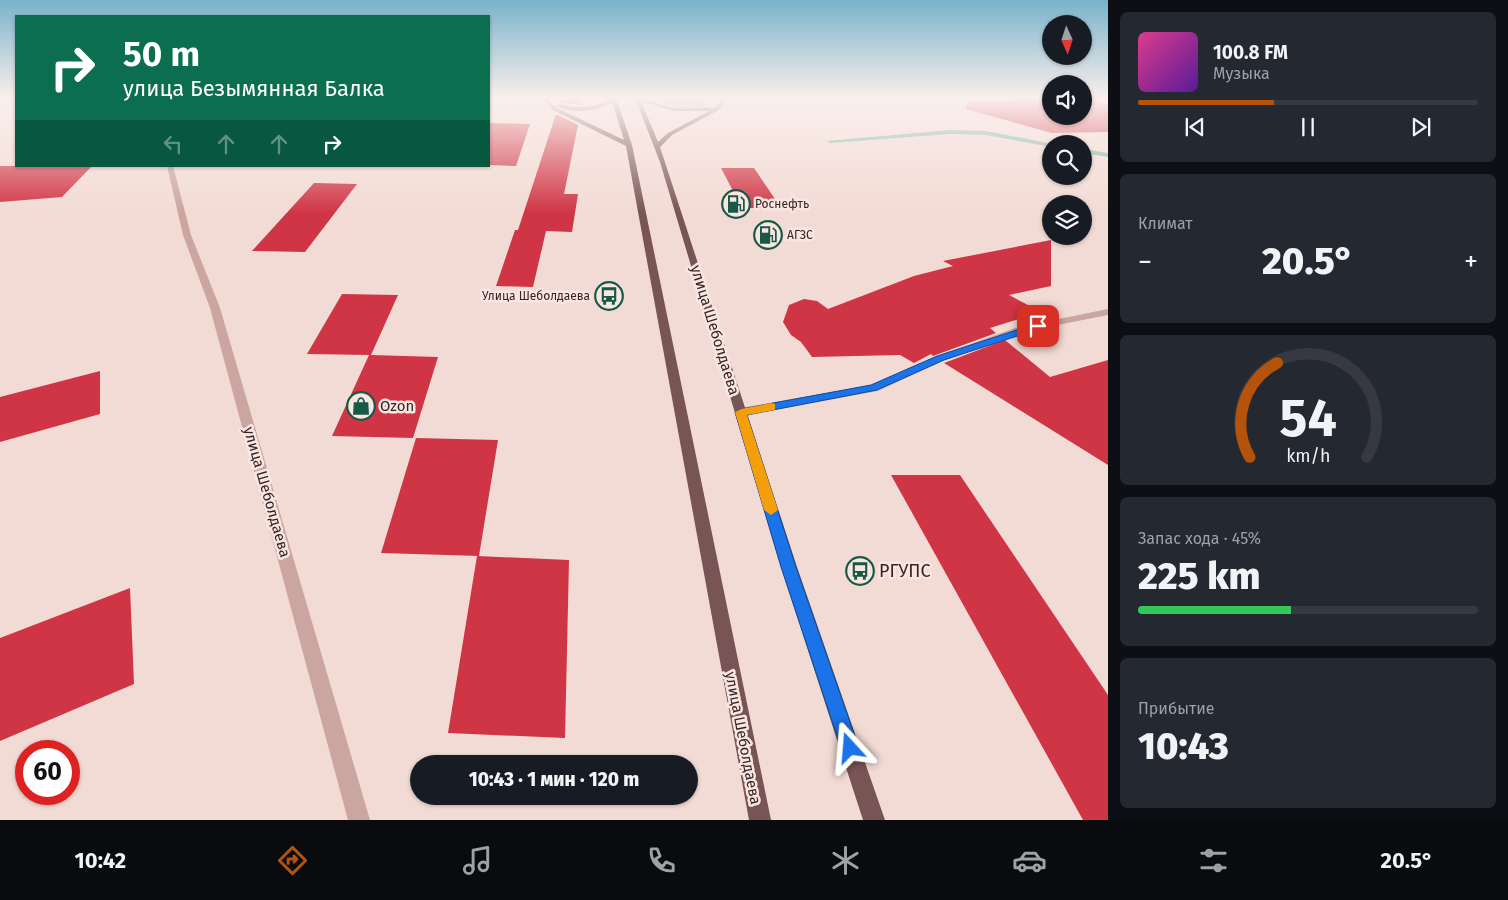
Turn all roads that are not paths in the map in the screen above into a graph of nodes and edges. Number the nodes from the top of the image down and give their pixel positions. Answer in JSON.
{"nodes":[{"id":1,"x":609,"y":136,"type":"edge"},
{"id":2,"x":625,"y":136,"type":"edge"},
{"id":3,"x":653,"y":136,"type":"edge"},
{"id":4,"x":668,"y":136,"type":"edge"},
{"id":5,"x":628,"y":146,"type":"junction"},
{"id":6,"x":657,"y":146,"type":"junction"},
{"id":7,"x":170,"y":167,"type":"edge"},
{"id":8,"x":1108,"y":312,"type":"edge"},
{"id":9,"x":741,"y":412,"type":"junction"},
{"id":10,"x":360,"y":820,"type":"edge"},
{"id":11,"x":760,"y":820,"type":"edge"},
{"id":12,"x":874,"y":820,"type":"edge"}],
"edges":[{"from":1,"to":5,"type":"main road"},
{"from":2,"to":5,"type":"main road","name":"улица Шеболдаева"},
{"from":3,"to":6,"type":"main road","name":"улица Шеболдаева"},
{"from":4,"to":6,"type":"main road"},
{"from":5,"to":11,"type":"main road","name":"улица Шеболдаева"},
{"from":6,"to":9,"type":"main road","name":"улица Шеболдаева"},
{"from":7,"to":10,"type":"street","name":"улица Шеболдаева"},
{"from":8,"to":9,"type":"street"},
{"from":9,"to":12,"type":"main road","name":"улица Шеболдаева"}]}
